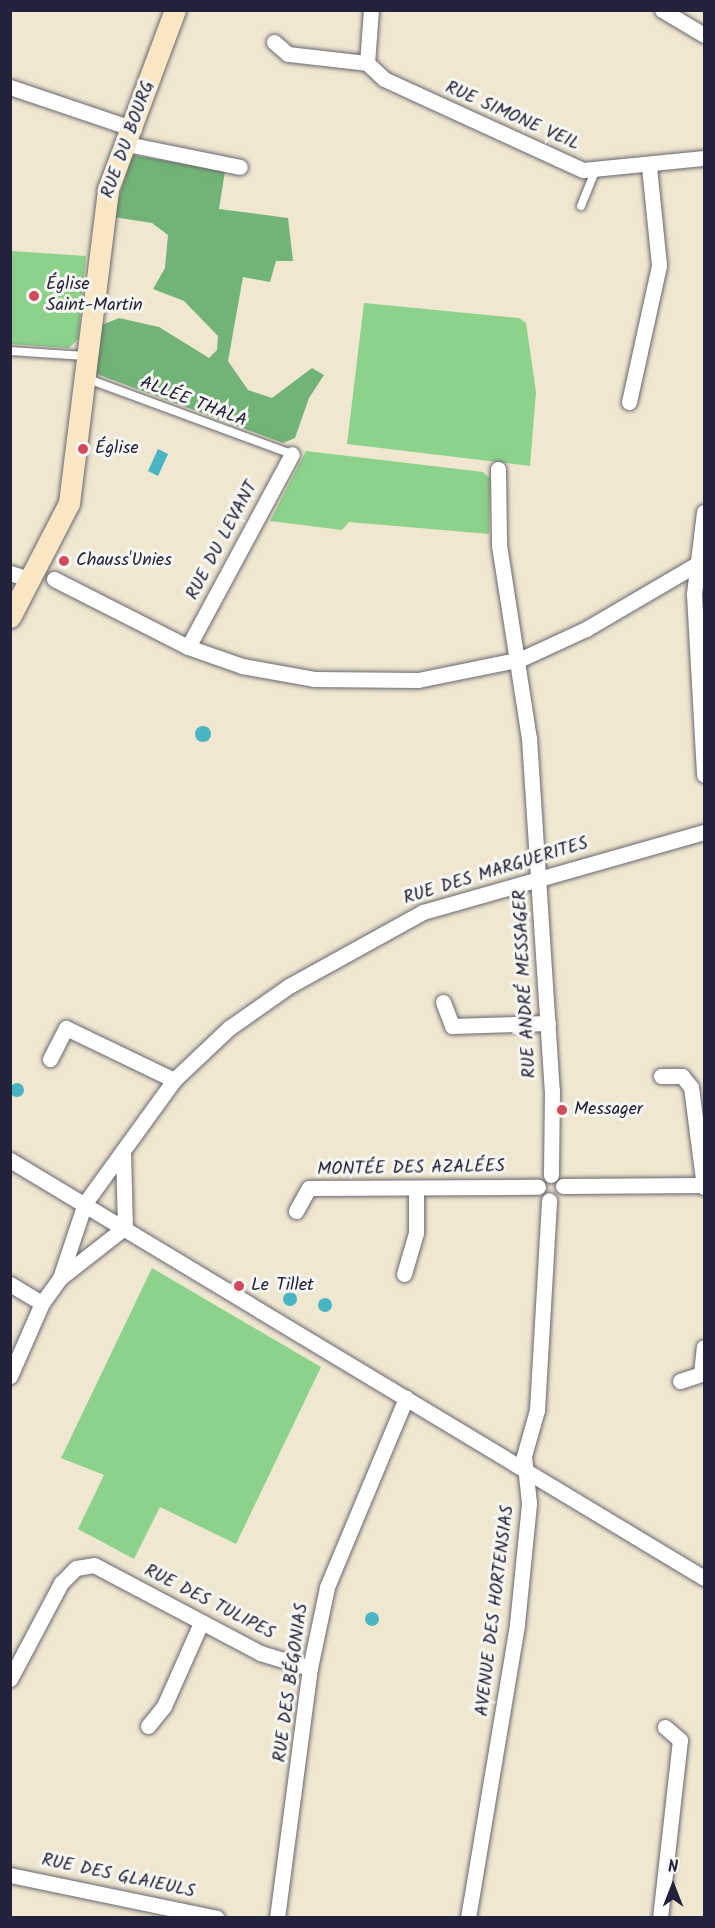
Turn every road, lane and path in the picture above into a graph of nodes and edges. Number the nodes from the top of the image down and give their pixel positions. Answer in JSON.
{"nodes":[{"id":1,"x":175,"y":10,"type":"edge"},
{"id":2,"x":371,"y":10,"type":"edge"},
{"id":3,"x":662,"y":10,"type":"edge"},
{"id":4,"x":705,"y":35,"type":"edge"},
{"id":5,"x":274,"y":42,"type":"dead end"},
{"id":6,"x":368,"y":63,"type":"junction"},
{"id":7,"x":10,"y":87,"type":"edge"},
{"id":8,"x":130,"y":136,"type":"junction"},
{"id":9,"x":705,"y":158,"type":"edge"},
{"id":10,"x":240,"y":167,"type":"dead end"},
{"id":11,"x":649,"y":167,"type":"junction"},
{"id":12,"x":595,"y":172,"type":"junction"},
{"id":13,"x":581,"y":206,"type":"dead end"},
{"id":14,"x":10,"y":351,"type":"edge"},
{"id":15,"x":87,"y":356,"type":"junction"},
{"id":16,"x":84,"y":378,"type":"junction"},
{"id":17,"x":630,"y":402,"type":"dead end"},
{"id":18,"x":292,"y":454,"type":"joint"},
{"id":19,"x":498,"y":469,"type":"dead end"},
{"id":20,"x":705,"y":512,"type":"edge"},
{"id":21,"x":702,"y":561,"type":"edge"},
{"id":22,"x":20,"y":576,"type":"edge"},
{"id":23,"x":675,"y":577,"type":"junction"},
{"id":24,"x":54,"y":579,"type":"dead end"},
{"id":25,"x":694,"y":594,"type":"junction"},
{"id":26,"x":10,"y":617,"type":"edge"},
{"id":27,"x":188,"y":647,"type":"junction"},
{"id":28,"x":521,"y":659,"type":"junction"},
{"id":29,"x":705,"y":774,"type":"edge"},
{"id":30,"x":705,"y":832,"type":"edge"},
{"id":31,"x":539,"y":877,"type":"junction"},
{"id":32,"x":442,"y":1002,"type":"dead end"},
{"id":33,"x":548,"y":1023,"type":"junction"},
{"id":34,"x":50,"y":1059,"type":"dead end"},
{"id":35,"x":661,"y":1076,"type":"dead end"},
{"id":36,"x":174,"y":1080,"type":"junction"},
{"id":37,"x":123,"y":1152,"type":"junction"},
{"id":38,"x":10,"y":1160,"type":"edge"},
{"id":39,"x":557,"y":1180,"type":"junction"},
{"id":40,"x":704,"y":1186,"type":"edge"},
{"id":41,"x":538,"y":1187,"type":"junction"},
{"id":42,"x":416,"y":1188,"type":"junction"},
{"id":43,"x":549,"y":1200,"type":"junction"},
{"id":44,"x":85,"y":1203,"type":"junction"},
{"id":45,"x":296,"y":1211,"type":"dead end"},
{"id":46,"x":125,"y":1227,"type":"junction"},
{"id":47,"x":404,"y":1274,"type":"dead end"},
{"id":48,"x":60,"y":1278,"type":"junction"},
{"id":49,"x":10,"y":1284,"type":"edge"},
{"id":50,"x":42,"y":1303,"type":"junction"},
{"id":51,"x":705,"y":1347,"type":"edge"},
{"id":52,"x":10,"y":1376,"type":"edge"},
{"id":53,"x":680,"y":1380,"type":"dead end"},
{"id":54,"x":406,"y":1398,"type":"junction"},
{"id":55,"x":525,"y":1456,"type":"junction"},
{"id":56,"x":506,"y":1460,"type":"junction"},
{"id":57,"x":525,"y":1472,"type":"junction"},
{"id":58,"x":705,"y":1578,"type":"edge"},
{"id":59,"x":201,"y":1623,"type":"junction"},
{"id":60,"x":310,"y":1668,"type":"junction"},
{"id":61,"x":10,"y":1679,"type":"edge"},
{"id":62,"x":148,"y":1726,"type":"dead end"},
{"id":63,"x":665,"y":1727,"type":"dead end"},
{"id":64,"x":10,"y":1875,"type":"edge"},
{"id":65,"x":217,"y":1917,"type":"edge"},
{"id":66,"x":277,"y":1917,"type":"edge"},
{"id":67,"x":468,"y":1917,"type":"edge"},
{"id":68,"x":660,"y":1917,"type":"edge"}],
"edges":[{"from":1,"to":8,"type":"street","name":"RUE DU BOURG"},
{"from":2,"to":6,"type":"street"},
{"from":3,"to":4,"type":"street"},
{"from":5,"to":6,"type":"street"},
{"from":6,"to":12,"type":"street","name":"RUE SIMONE VEIL"},
{"from":7,"to":8,"type":"street"},
{"from":8,"to":10,"type":"street"},
{"from":8,"to":15,"type":"street","name":"RUE DU BOURG"},
{"from":9,"to":11,"type":"street","name":"RUE SIMONE VEIL"},
{"from":11,"to":12,"type":"street","name":"RUE SIMONE VEIL"},
{"from":11,"to":17,"type":"street"},
{"from":12,"to":13,"type":"lane"},
{"from":14,"to":15,"type":"lane"},
{"from":15,"to":16,"type":"street","name":"RUE DU BOURG"},
{"from":16,"to":18,"type":"lane","name":"ALLÉE THALA"},
{"from":16,"to":22,"type":"street","name":"RUE DU BOURG"},
{"from":18,"to":27,"type":"street","name":"RUE DU LEVANT"},
{"from":19,"to":28,"type":"street","name":"RUE ANDRÉ MESSAGER"},
{"from":20,"to":21,"type":"street"},
{"from":21,"to":23,"type":"street"},
{"from":21,"to":25,"type":"street"},
{"from":22,"to":26,"type":"street","name":"RUE DU BOURG"},
{"from":23,"to":25,"type":"street"},
{"from":23,"to":28,"type":"street"},
{"from":24,"to":27,"type":"street"},
{"from":25,"to":29,"type":"street"},
{"from":27,"to":28,"type":"street"},
{"from":28,"to":31,"type":"street","name":"RUE ANDRÉ MESSAGER"},
{"from":30,"to":31,"type":"street","name":"RUE DES MARGUERITES"},
{"from":31,"to":33,"type":"street","name":"RUE ANDRÉ MESSAGER"},
{"from":31,"to":36,"type":"street","name":"RUE DES MARGUERITES"},
{"from":32,"to":33,"type":"street"},
{"from":33,"to":39,"type":"street","name":"RUE ANDRÉ MESSAGER"},
{"from":34,"to":36,"type":"street"},
{"from":35,"to":40,"type":"street"},
{"from":36,"to":37,"type":"street","name":"RUE DES MARGUERITES"},
{"from":37,"to":44,"type":"street","name":"RUE DES MARGUERITES"},
{"from":37,"to":46,"type":"street"},
{"from":38,"to":44,"type":"street"},
{"from":39,"to":40,"type":"street"},
{"from":39,"to":41,"type":"street"},
{"from":39,"to":43,"type":"street"},
{"from":41,"to":42,"type":"street","name":"MONTÉE DES AZALÉES"},
{"from":41,"to":43,"type":"street"},
{"from":42,"to":45,"type":"street","name":"MONTÉE DES AZALÉES"},
{"from":42,"to":47,"type":"street"},
{"from":43,"to":55,"type":"street","name":"AVENUE DES HORTENSIAS"},
{"from":44,"to":46,"type":"street"},
{"from":44,"to":48,"type":"street","name":"RUE DES MARGUERITES"},
{"from":46,"to":48,"type":"street"},
{"from":46,"to":54,"type":"street"},
{"from":48,"to":50,"type":"street"},
{"from":49,"to":50,"type":"street"},
{"from":50,"to":52,"type":"street"},
{"from":51,"to":53,"type":"street"},
{"from":54,"to":56,"type":"street"},
{"from":54,"to":60,"type":"street","name":"RUE DES BÉGONIAS"},
{"from":55,"to":56,"type":"street"},
{"from":55,"to":57,"type":"street","name":"AVENUE DES HORTENSIAS"},
{"from":56,"to":57,"type":"street"},
{"from":57,"to":58,"type":"street"},
{"from":57,"to":67,"type":"street","name":"AVENUE DES HORTENSIAS"},
{"from":59,"to":60,"type":"street","name":"RUE DES TULIPES"},
{"from":59,"to":61,"type":"street","name":"RUE DES TULIPES"},
{"from":59,"to":62,"type":"street"},
{"from":60,"to":66,"type":"street","name":"RUE DES BÉGONIAS"},
{"from":63,"to":68,"type":"street"},
{"from":64,"to":65,"type":"street","name":"RUE DES GLAIEULS"}]}
